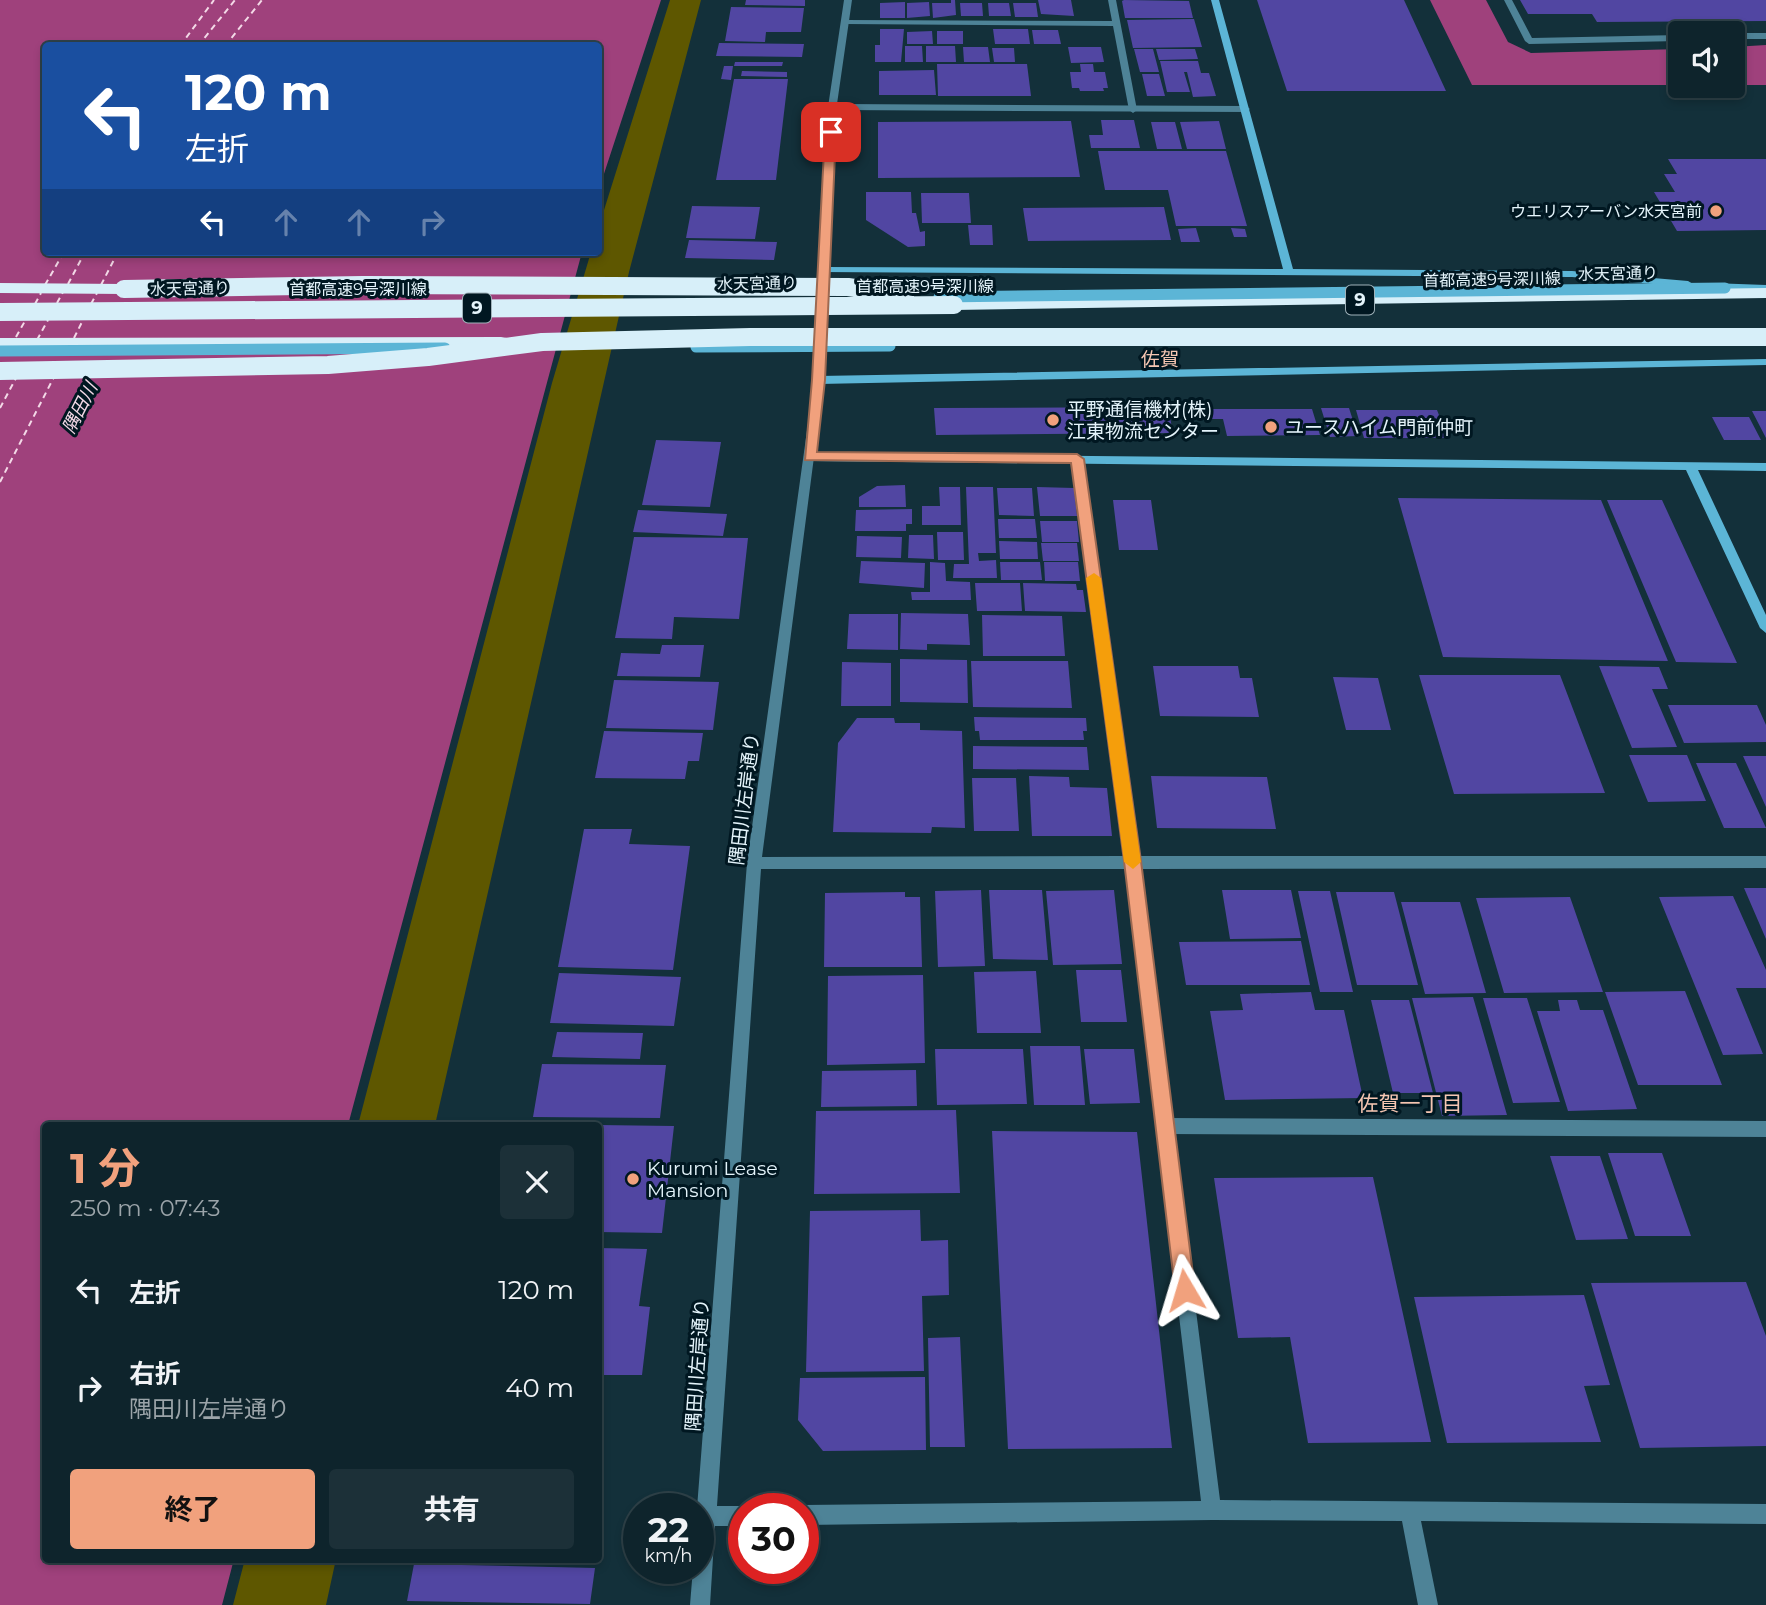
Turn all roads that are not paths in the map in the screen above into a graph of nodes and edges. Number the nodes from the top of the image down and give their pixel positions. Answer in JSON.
{"nodes":[{"id":1,"x":848,"y":0,"type":"edge"},
{"id":2,"x":1112,"y":0,"type":"edge"},
{"id":3,"x":1215,"y":0,"type":"edge"},
{"id":4,"x":1508,"y":0,"type":"edge"},
{"id":5,"x":845,"y":22,"type":"junction"},
{"id":6,"x":1117,"y":24,"type":"junction"},
{"id":7,"x":1745,"y":36,"type":"edge"},
{"id":8,"x":1766,"y":36,"type":"edge"},
{"id":9,"x":1668,"y":38,"type":"edge"},
{"id":10,"x":832,"y":107,"type":"junction"},
{"id":11,"x":1246,"y":109,"type":"junction"},
{"id":12,"x":1133,"y":110,"type":"junction"},
{"id":13,"x":824,"y":270,"type":"junction"},
{"id":14,"x":1289,"y":272,"type":"junction"},
{"id":15,"x":0,"y":288,"type":"edge"},
{"id":16,"x":1725,"y":288,"type":"junction"},
{"id":17,"x":1766,"y":288,"type":"edge"},
{"id":18,"x":1766,"y":293,"type":"edge"},
{"id":19,"x":954,"y":305,"type":"junction"},
{"id":20,"x":0,"y":306,"type":"edge"},
{"id":21,"x":0,"y":312,"type":"edge"},
{"id":22,"x":1766,"y":339,"type":"edge"},
{"id":23,"x":542,"y":342,"type":"junction"},
{"id":24,"x":0,"y":343,"type":"edge"},
{"id":25,"x":0,"y":351,"type":"edge"},
{"id":26,"x":1766,"y":362,"type":"edge"},
{"id":27,"x":0,"y":371,"type":"edge"},
{"id":28,"x":819,"y":380,"type":"junction"},
{"id":29,"x":810,"y":457,"type":"junction"},
{"id":30,"x":1077,"y":459,"type":"junction"},
{"id":31,"x":1690,"y":466,"type":"junction"},
{"id":32,"x":1766,"y":467,"type":"edge"},
{"id":33,"x":1766,"y":628,"type":"edge"},
{"id":34,"x":1132,"y":861,"type":"junction"},
{"id":35,"x":1766,"y":862,"type":"edge"},
{"id":36,"x":754,"y":863,"type":"junction"},
{"id":37,"x":1165,"y":1126,"type":"junction"},
{"id":38,"x":1766,"y":1129,"type":"edge"},
{"id":39,"x":707,"y":1493,"type":"edge"},
{"id":40,"x":1212,"y":1510,"type":"junction"},
{"id":41,"x":1409,"y":1510,"type":"junction"},
{"id":42,"x":1766,"y":1514,"type":"edge"},
{"id":43,"x":819,"y":1515,"type":"edge"},
{"id":44,"x":701,"y":1584,"type":"edge"},
{"id":45,"x":700,"y":1605,"type":"edge"},
{"id":46,"x":1428,"y":1605,"type":"edge"}],
"edges":[{"from":1,"to":5,"type":"street","name":"隅田川左岸通り"},
{"from":2,"to":6,"type":"street"},
{"from":3,"to":11,"type":"main road"},
{"from":4,"to":9,"type":"street"},
{"from":5,"to":6,"type":"street"},
{"from":5,"to":10,"type":"street","name":"隅田川左岸通り"},
{"from":6,"to":12,"type":"street"},
{"from":7,"to":8,"type":"street"},
{"from":10,"to":12,"type":"street"},
{"from":10,"to":13,"type":"street","name":"隅田川左岸通り"},
{"from":11,"to":12,"type":"street"},
{"from":11,"to":14,"type":"main road"},
{"from":13,"to":14,"type":"main road"},
{"from":13,"to":28,"type":"street","name":"隅田川左岸通り"},
{"from":14,"to":16,"type":"main road"},
{"from":15,"to":19,"type":"highway","bridge":true},
{"from":16,"to":17,"type":"main road","name":"水天宮通り"},
{"from":16,"to":20,"type":"main road","name":"水天宮通り","bridge":true},
{"from":18,"to":19,"type":"highway","name":"首都高速9号深川線","number":"9"},
{"from":19,"to":21,"type":"highway","name":"首都高速9号深川線","number":"9","bridge":true},
{"from":22,"to":23,"type":"highway","number":"9","bridge":true},
{"from":22,"to":25,"type":"main road","bridge":true},
{"from":23,"to":24,"type":"highway","number":"9","bridge":true},
{"from":23,"to":27,"type":"highway","bridge":true},
{"from":26,"to":28,"type":"main road"},
{"from":28,"to":29,"type":"street","name":"隅田川左岸通り"},
{"from":29,"to":30,"type":"main road"},
{"from":29,"to":36,"type":"street","name":"隅田川左岸通り"},
{"from":30,"to":31,"type":"main road"},
{"from":30,"to":34,"type":"street"},
{"from":31,"to":32,"type":"main road"},
{"from":31,"to":33,"type":"main road"},
{"from":34,"to":35,"type":"street"},
{"from":34,"to":36,"type":"street"},
{"from":34,"to":37,"type":"street"},
{"from":36,"to":39,"type":"street","name":"隅田川左岸通り"},
{"from":37,"to":38,"type":"street"},
{"from":37,"to":40,"type":"street"},
{"from":40,"to":41,"type":"street"},
{"from":40,"to":43,"type":"street"},
{"from":41,"to":42,"type":"street"},
{"from":41,"to":46,"type":"street"},
{"from":44,"to":45,"type":"street","name":"隅田川左岸通り"}]}
